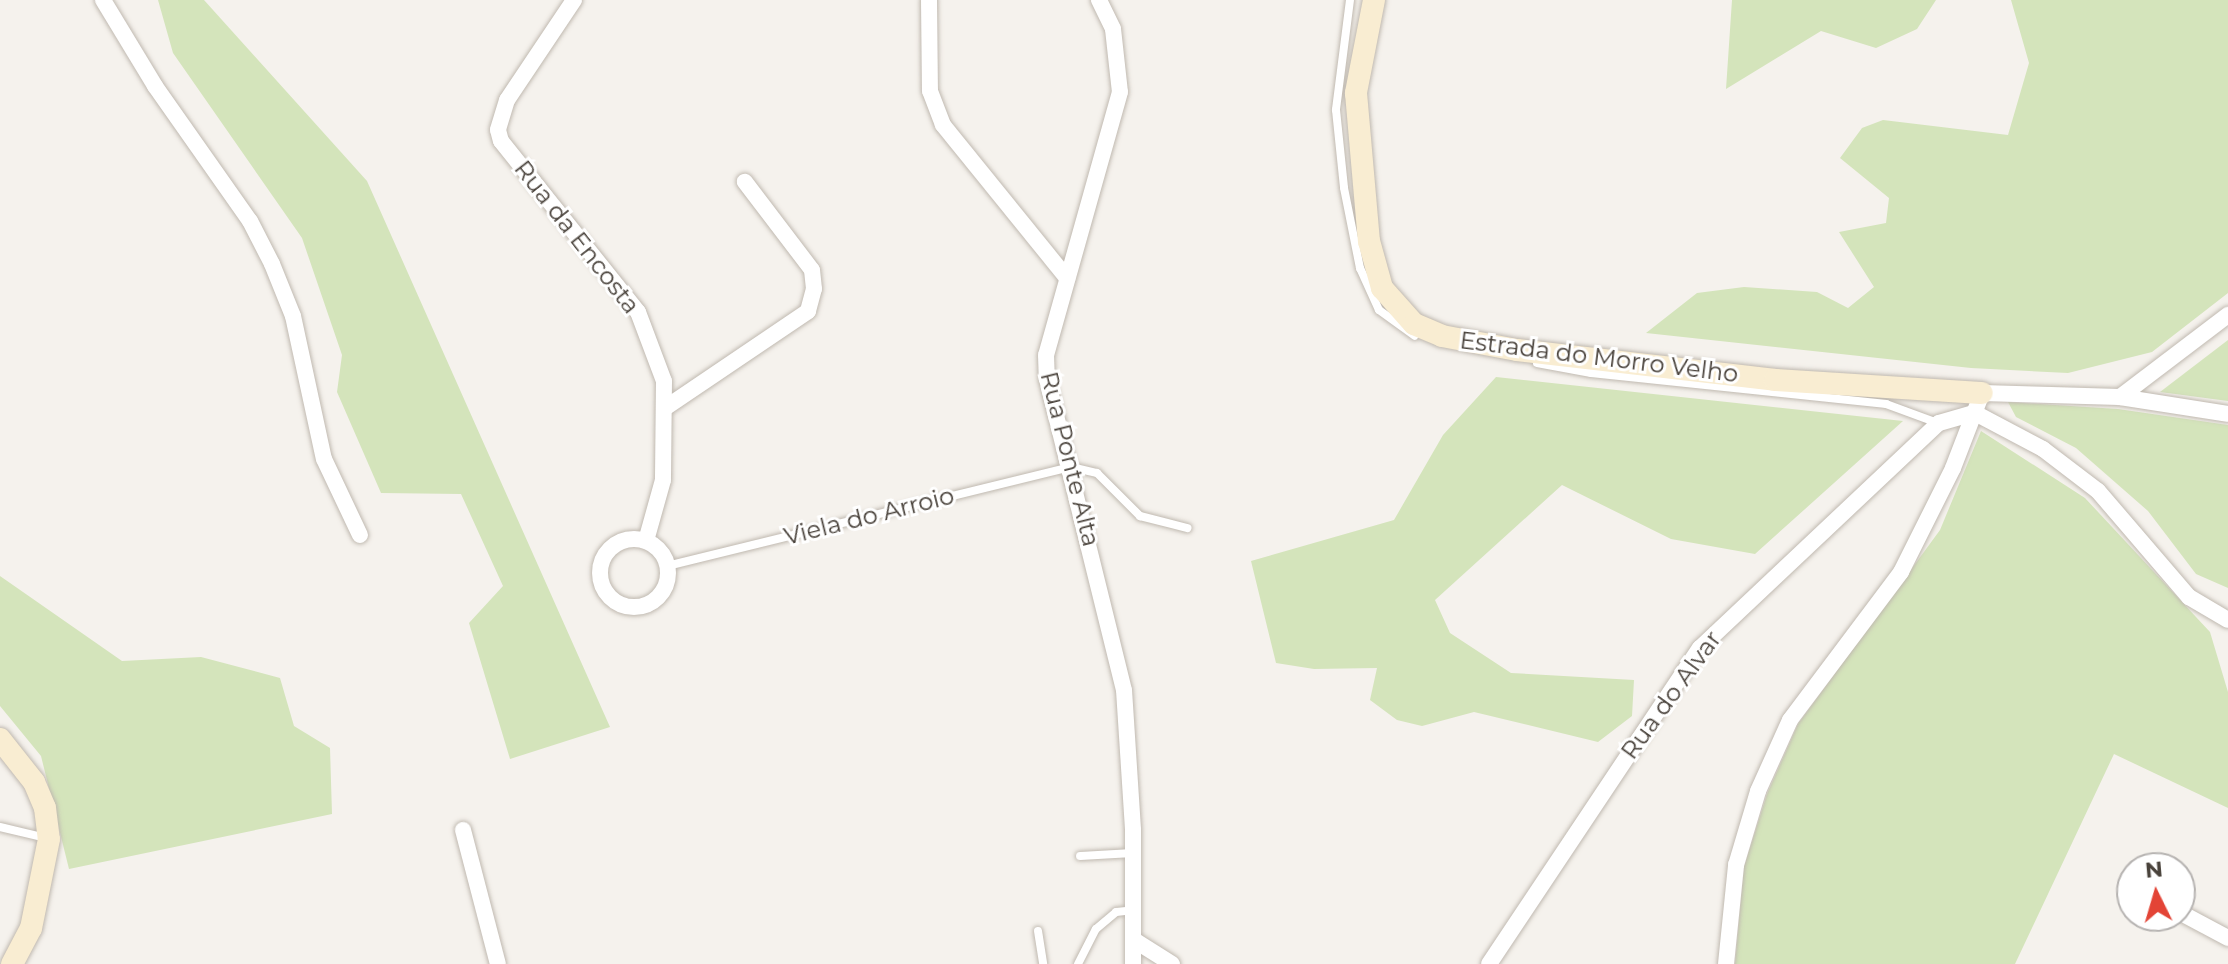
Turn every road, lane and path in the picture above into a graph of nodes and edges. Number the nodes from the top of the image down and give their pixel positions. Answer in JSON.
{"nodes":[{"id":1,"x":103,"y":0,"type":"edge"},
{"id":2,"x":574,"y":0,"type":"edge"},
{"id":3,"x":929,"y":0,"type":"edge"},
{"id":4,"x":1099,"y":0,"type":"edge"},
{"id":5,"x":1350,"y":0,"type":"edge"},
{"id":6,"x":1374,"y":0,"type":"edge"},
{"id":7,"x":745,"y":182,"type":"dead end"},
{"id":8,"x":1067,"y":278,"type":"junction"},
{"id":9,"x":2228,"y":315,"type":"edge"},
{"id":10,"x":2120,"y":397,"type":"junction"},
{"id":11,"x":1979,"y":403,"type":"junction"},
{"id":12,"x":665,"y":408,"type":"junction"},
{"id":13,"x":2228,"y":414,"type":"edge"},
{"id":14,"x":1939,"y":423,"type":"junction"},
{"id":15,"x":1071,"y":467,"type":"junction"},
{"id":16,"x":1187,"y":528,"type":"dead end"},
{"id":17,"x":360,"y":535,"type":"dead end"},
{"id":18,"x":646,"y":541,"type":"junction"},
{"id":19,"x":667,"y":566,"type":"junction"},
{"id":20,"x":2228,"y":620,"type":"edge"},
{"id":21,"x":0,"y":739,"type":"edge"},
{"id":22,"x":0,"y":827,"type":"edge"},
{"id":23,"x":463,"y":830,"type":"dead end"},
{"id":24,"x":49,"y":839,"type":"junction"},
{"id":25,"x":1133,"y":853,"type":"junction"},
{"id":26,"x":1080,"y":856,"type":"dead end"},
{"id":27,"x":1134,"y":910,"type":"junction"},
{"id":28,"x":2196,"y":921,"type":"edge"},
{"id":29,"x":1038,"y":931,"type":"dead end"},
{"id":30,"x":2228,"y":938,"type":"edge"},
{"id":31,"x":1134,"y":940,"type":"junction"},
{"id":32,"x":12,"y":964,"type":"edge"},
{"id":33,"x":498,"y":964,"type":"edge"},
{"id":34,"x":1043,"y":964,"type":"edge"},
{"id":35,"x":1078,"y":964,"type":"edge"},
{"id":36,"x":1133,"y":964,"type":"edge"},
{"id":37,"x":1172,"y":964,"type":"edge"},
{"id":38,"x":1489,"y":964,"type":"edge"},
{"id":39,"x":1726,"y":964,"type":"edge"}],
"edges":[{"from":1,"to":17,"type":"street"},
{"from":2,"to":12,"type":"street","name":"Rua da Encosta"},
{"from":3,"to":8,"type":"street"},
{"from":4,"to":8,"type":"street","name":"Rua Ponte Alta"},
{"from":5,"to":14,"type":"lane"},
{"from":6,"to":11,"type":"street","name":"Estrada do Morro Velho"},
{"from":7,"to":12,"type":"street"},
{"from":8,"to":15,"type":"street","name":"Rua Ponte Alta"},
{"from":9,"to":10,"type":"street"},
{"from":10,"to":11,"type":"street","name":"Rua do Alvar"},
{"from":10,"to":13,"type":"street","name":"Rua do Alvar"},
{"from":11,"to":14,"type":"street","name":"Rua do Alvar"},
{"from":11,"to":20,"type":"street"},
{"from":11,"to":39,"type":"street"},
{"from":12,"to":18,"type":"street","name":"Rua da Encosta"},
{"from":14,"to":38,"type":"street","name":"Rua do Alvar"},
{"from":15,"to":16,"type":"lane"},
{"from":15,"to":19,"type":"lane","name":"Viela do Arroio"},
{"from":15,"to":25,"type":"street","name":"Rua Ponte Alta"},
{"from":18,"to":19,"type":"street"},
{"from":18,"to":19,"type":"street"},
{"from":21,"to":24,"type":"street"},
{"from":22,"to":24,"type":"lane"},
{"from":23,"to":33,"type":"street"},
{"from":24,"to":32,"type":"street"},
{"from":25,"to":26,"type":"lane"},
{"from":25,"to":27,"type":"street","name":"Rua Ponte Alta"},
{"from":27,"to":31,"type":"street","name":"Rua Ponte Alta"},
{"from":27,"to":35,"type":"lane"},
{"from":28,"to":30,"type":"street"},
{"from":29,"to":34,"type":"lane"},
{"from":31,"to":36,"type":"street","name":"Rua Ponte Alta"},
{"from":31,"to":37,"type":"street"}]}
